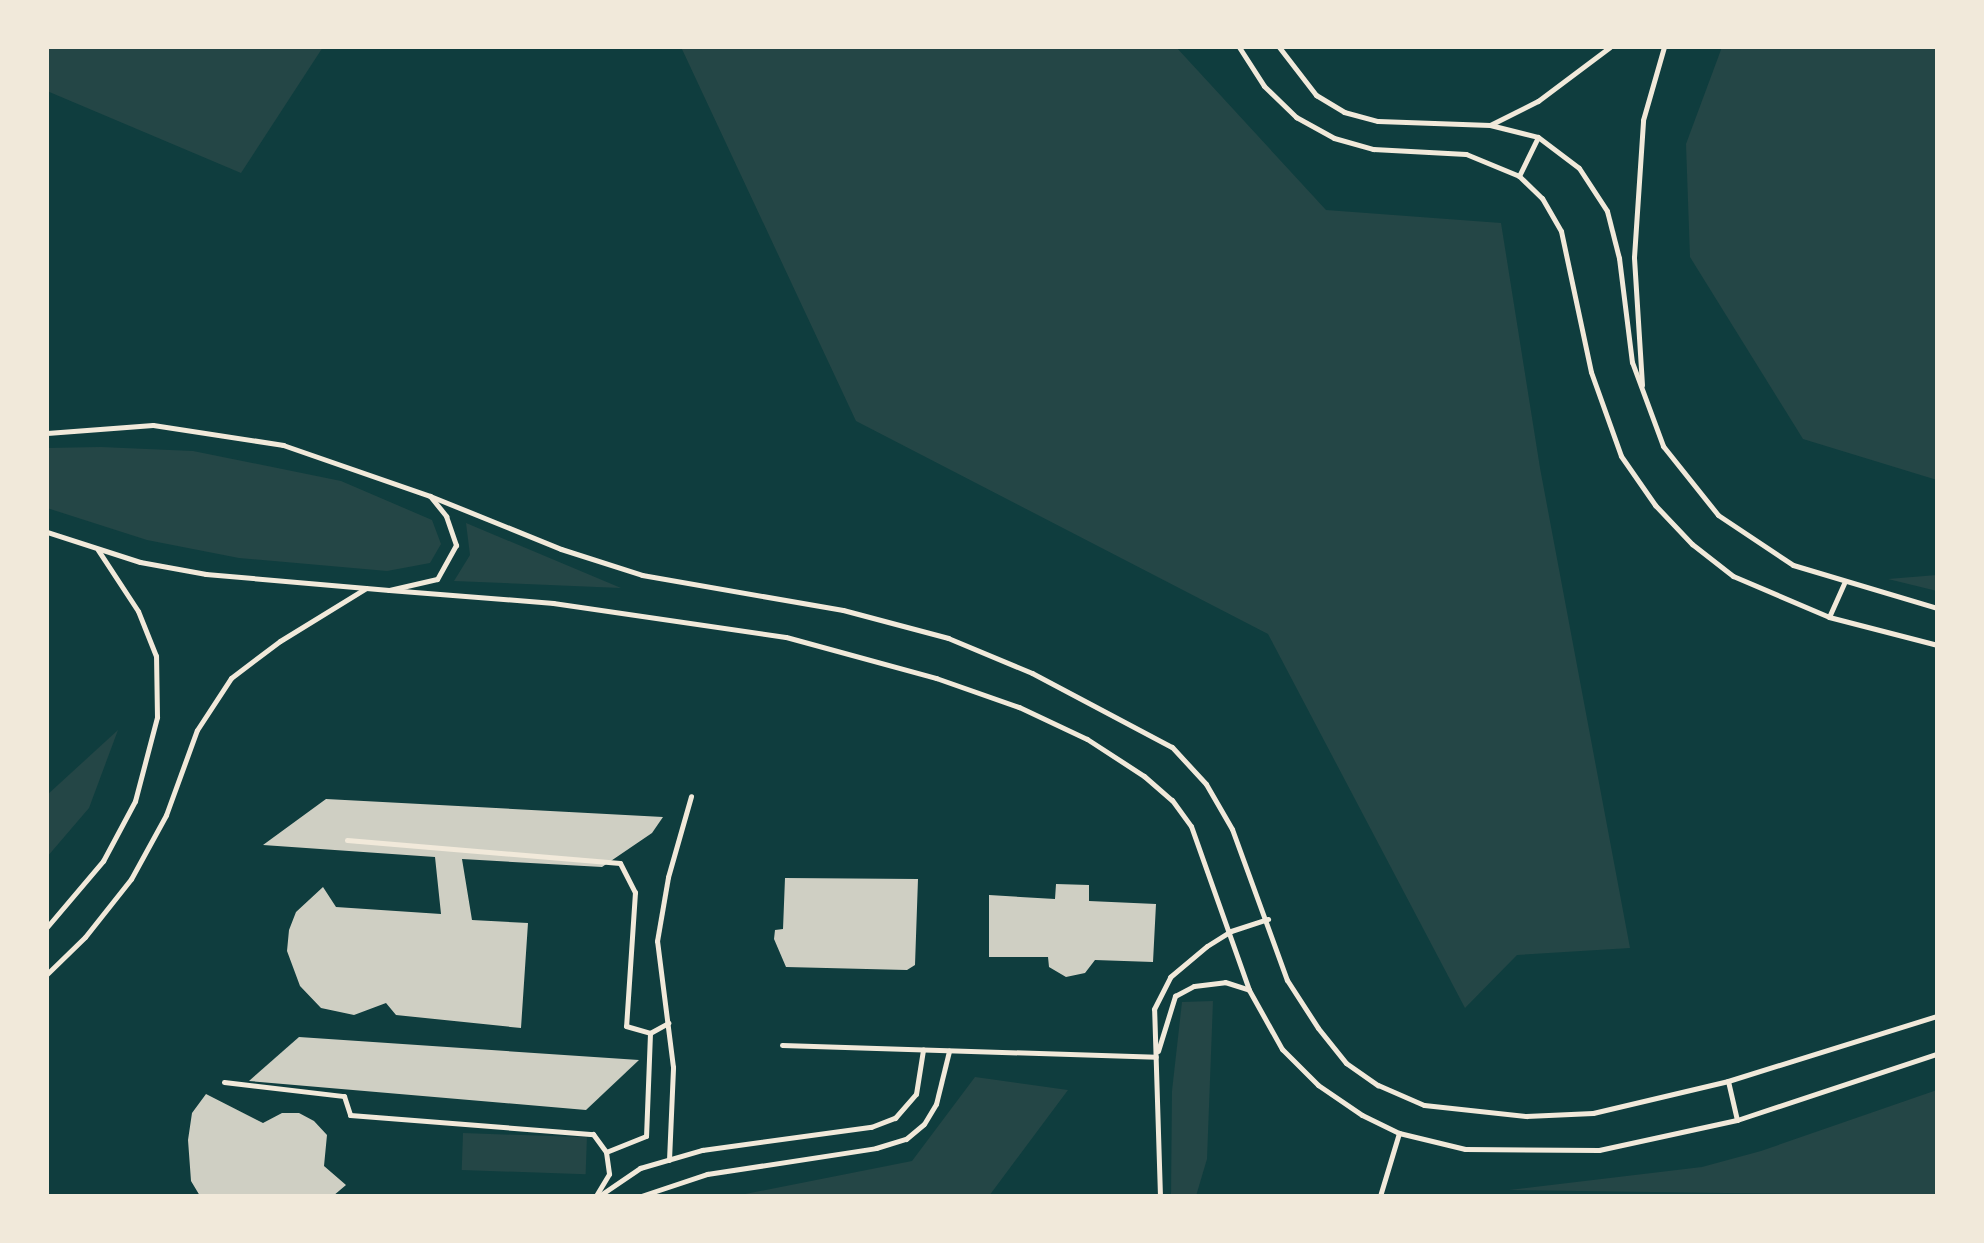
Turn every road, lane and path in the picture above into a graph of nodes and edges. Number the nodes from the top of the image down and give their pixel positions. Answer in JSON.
{"nodes":[{"id":1,"x":1239,"y":47,"type":"edge"},
{"id":2,"x":1279,"y":47,"type":"edge"},
{"id":3,"x":1610,"y":47,"type":"edge"},
{"id":4,"x":1664,"y":47,"type":"edge"},
{"id":5,"x":1490,"y":125,"type":"junction"},
{"id":6,"x":1538,"y":137,"type":"junction"},
{"id":7,"x":1519,"y":176,"type":"junction"},
{"id":8,"x":1643,"y":392,"type":"junction"},
{"id":9,"x":47,"y":433,"type":"edge"},
{"id":10,"x":430,"y":496,"type":"junction"},
{"id":11,"x":47,"y":532,"type":"edge"},
{"id":12,"x":98,"y":550,"type":"junction"},
{"id":13,"x":1844,"y":583,"type":"junction"},
{"id":14,"x":366,"y":588,"type":"junction"},
{"id":15,"x":388,"y":590,"type":"junction"},
{"id":16,"x":1937,"y":608,"type":"edge"},
{"id":17,"x":1829,"y":617,"type":"junction"},
{"id":18,"x":1937,"y":645,"type":"edge"},
{"id":19,"x":691,"y":796,"type":"dead end"},
{"id":20,"x":347,"y":840,"type":"dead end"},
{"id":21,"x":1268,"y":919,"type":"junction"},
{"id":22,"x":47,"y":927,"type":"edge"},
{"id":23,"x":1231,"y":931,"type":"junction"},
{"id":24,"x":47,"y":974,"type":"edge"},
{"id":25,"x":1250,"y":990,"type":"junction"},
{"id":26,"x":1937,"y":1016,"type":"edge"},
{"id":27,"x":667,"y":1023,"type":"junction"},
{"id":28,"x":650,"y":1033,"type":"junction"},
{"id":29,"x":782,"y":1045,"type":"dead end"},
{"id":30,"x":923,"y":1050,"type":"junction"},
{"id":31,"x":949,"y":1051,"type":"junction"},
{"id":32,"x":1937,"y":1054,"type":"edge"},
{"id":33,"x":1156,"y":1057,"type":"junction"},
{"id":34,"x":1728,"y":1081,"type":"junction"},
{"id":35,"x":224,"y":1082,"type":"dead end"},
{"id":36,"x":1737,"y":1120,"type":"junction"},
{"id":37,"x":1399,"y":1133,"type":"junction"},
{"id":38,"x":606,"y":1152,"type":"junction"},
{"id":39,"x":669,"y":1160,"type":"junction"},
{"id":40,"x":371,"y":1196,"type":"edge"},
{"id":41,"x":407,"y":1196,"type":"edge"},
{"id":42,"x":597,"y":1196,"type":"edge"},
{"id":43,"x":641,"y":1196,"type":"edge"},
{"id":44,"x":1160,"y":1196,"type":"edge"},
{"id":45,"x":1380,"y":1196,"type":"edge"}],
"edges":[{"from":1,"to":7,"type":"lane"},
{"from":2,"to":5,"type":"lane"},
{"from":3,"to":5,"type":"lane"},
{"from":4,"to":8,"type":"lane"},
{"from":5,"to":6,"type":"lane"},
{"from":6,"to":7,"type":"lane"},
{"from":6,"to":8,"type":"lane"},
{"from":7,"to":17,"type":"lane"},
{"from":8,"to":13,"type":"lane"},
{"from":9,"to":10,"type":"lane"},
{"from":10,"to":15,"type":"lane"},
{"from":10,"to":21,"type":"lane"},
{"from":11,"to":12,"type":"lane"},
{"from":12,"to":14,"type":"lane"},
{"from":12,"to":22,"type":"lane"},
{"from":13,"to":16,"type":"lane"},
{"from":13,"to":17,"type":"lane"},
{"from":14,"to":15,"type":"lane"},
{"from":14,"to":24,"type":"lane"},
{"from":15,"to":23,"type":"lane"},
{"from":17,"to":18,"type":"lane"},
{"from":19,"to":27,"type":"lane"},
{"from":20,"to":28,"type":"lane"},
{"from":21,"to":23,"type":"lane"},
{"from":21,"to":34,"type":"lane"},
{"from":23,"to":25,"type":"lane"},
{"from":23,"to":33,"type":"lane"},
{"from":25,"to":33,"type":"lane"},
{"from":25,"to":37,"type":"lane"},
{"from":26,"to":34,"type":"lane"},
{"from":27,"to":28,"type":"lane"},
{"from":27,"to":39,"type":"lane"},
{"from":28,"to":38,"type":"lane"},
{"from":29,"to":30,"type":"lane"},
{"from":30,"to":31,"type":"lane"},
{"from":30,"to":39,"type":"lane"},
{"from":31,"to":33,"type":"lane"},
{"from":31,"to":43,"type":"lane"},
{"from":32,"to":36,"type":"lane"},
{"from":33,"to":44,"type":"lane"},
{"from":34,"to":36,"type":"lane"},
{"from":35,"to":38,"type":"lane"},
{"from":36,"to":37,"type":"lane"},
{"from":37,"to":45,"type":"lane"},
{"from":38,"to":42,"type":"lane"},
{"from":39,"to":42,"type":"lane"},
{"from":40,"to":41,"type":"lane"}]}
